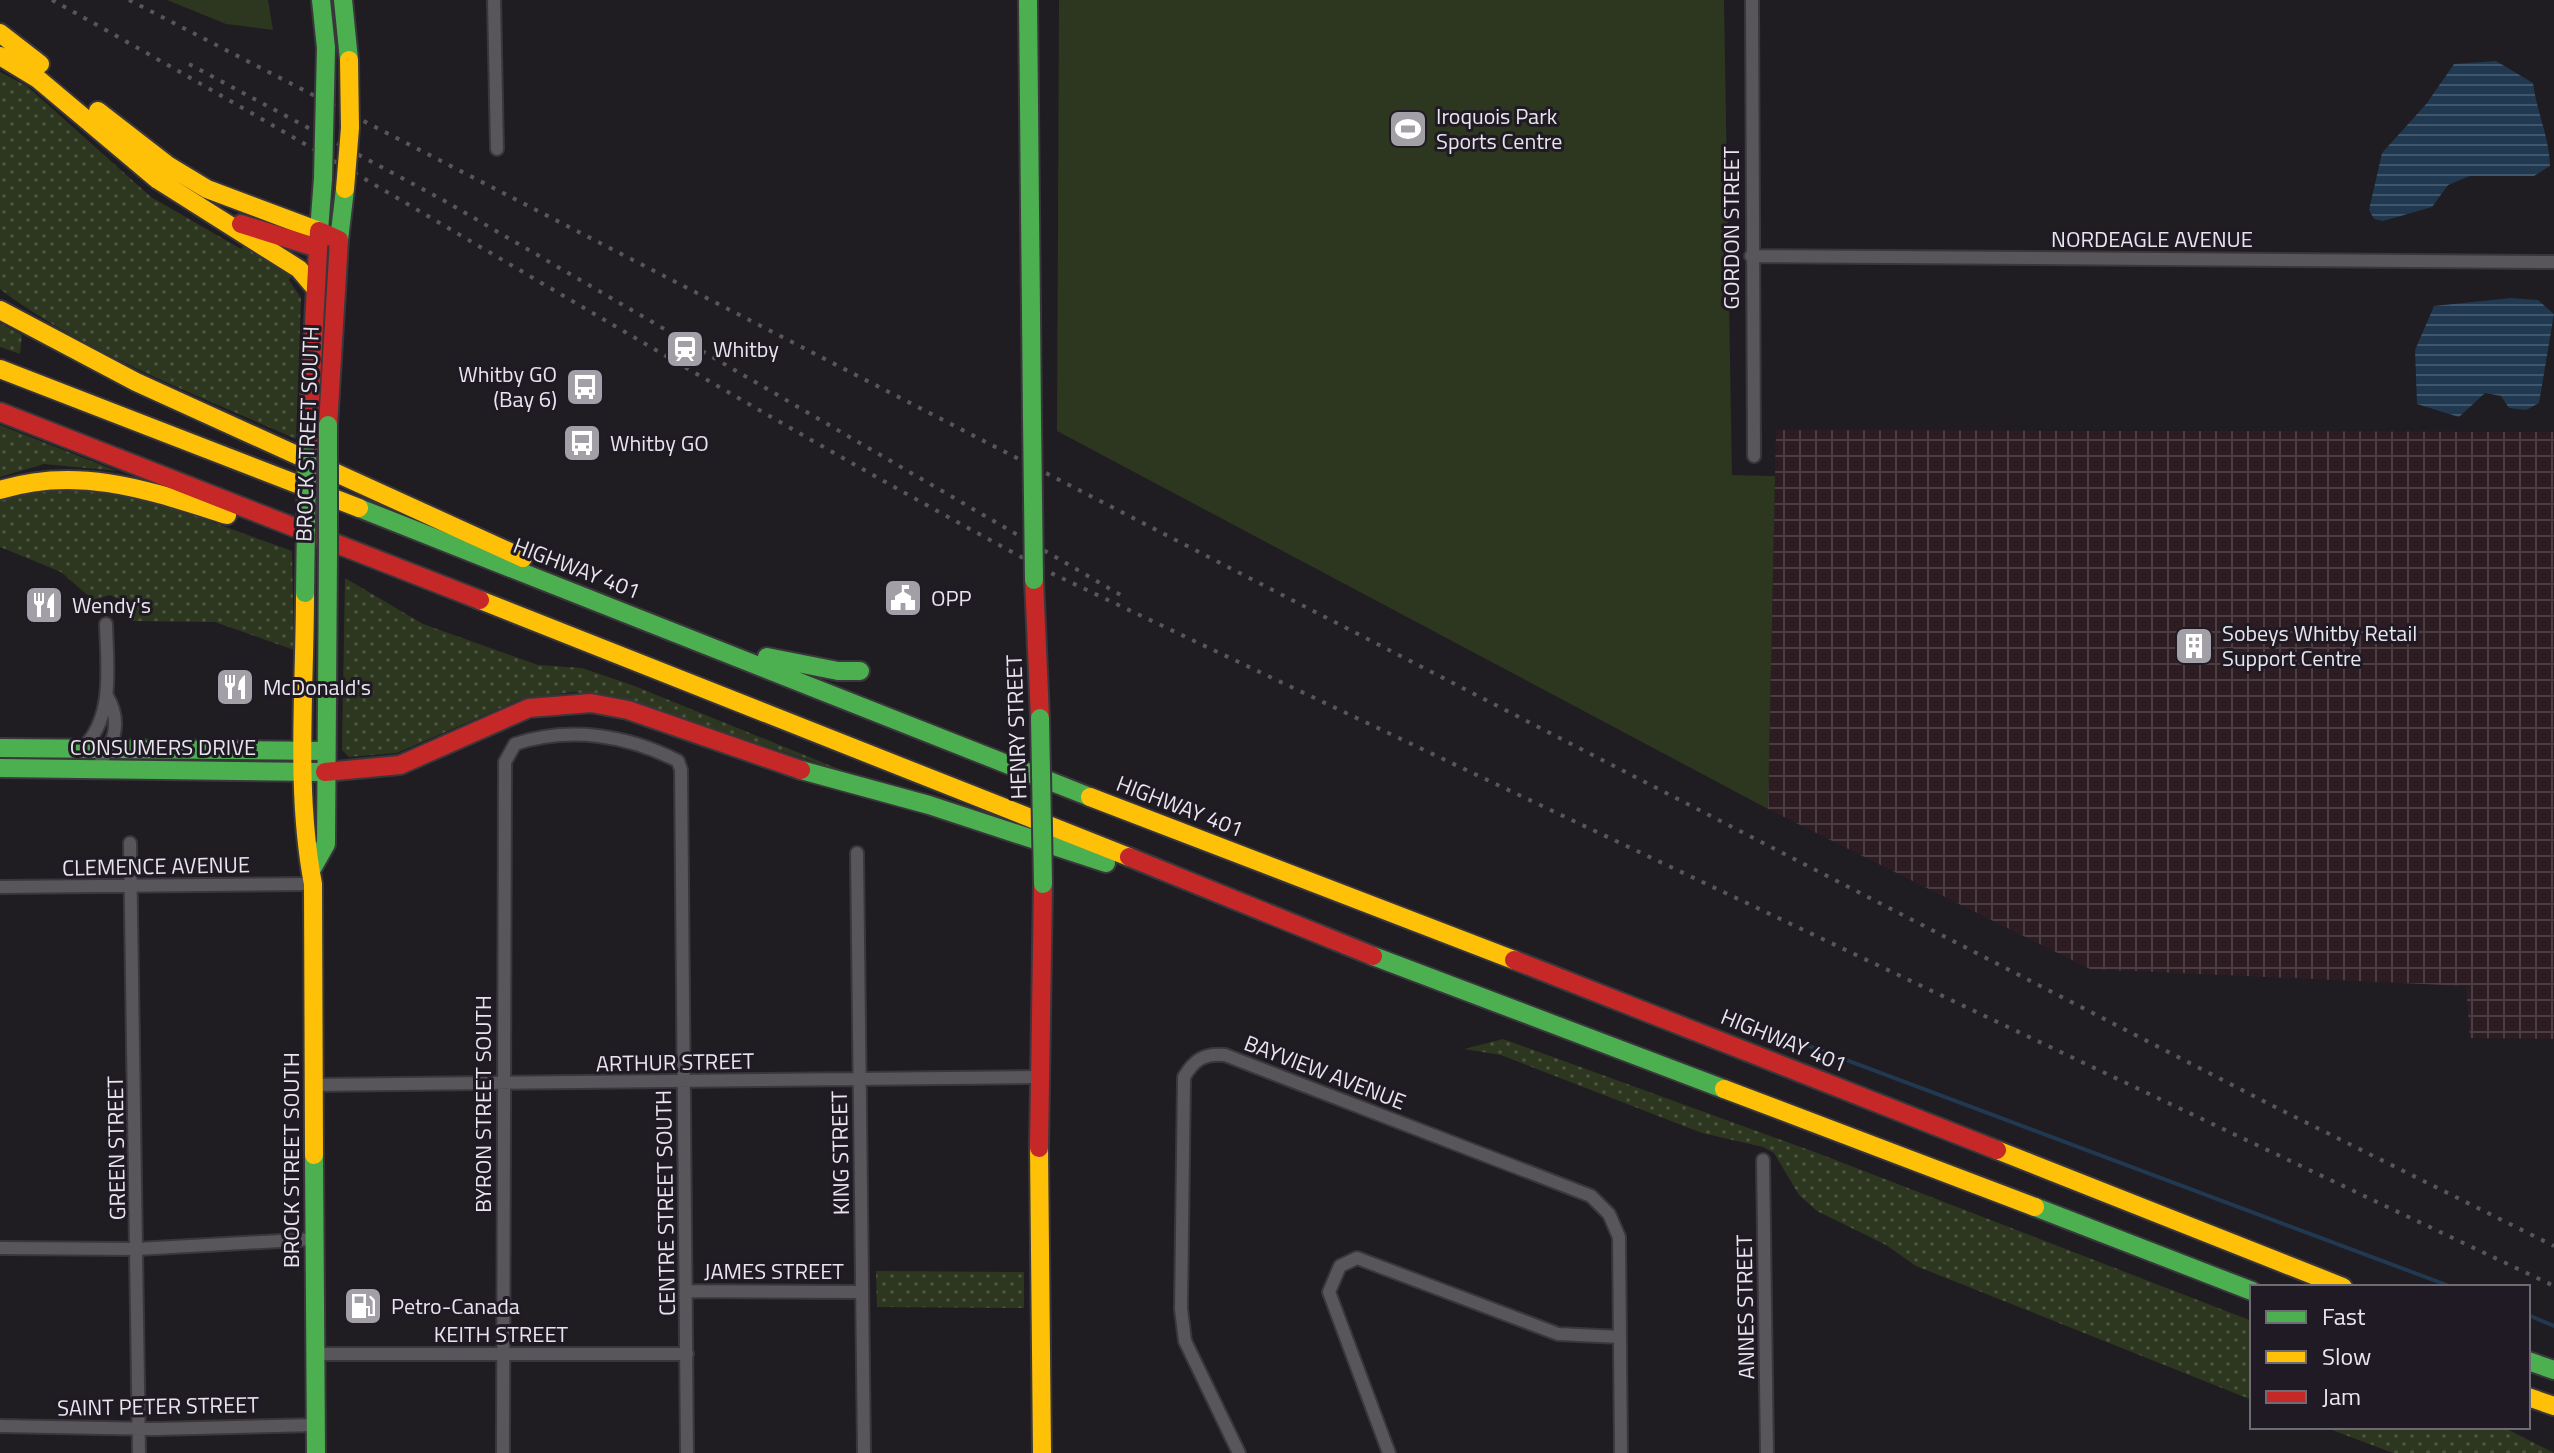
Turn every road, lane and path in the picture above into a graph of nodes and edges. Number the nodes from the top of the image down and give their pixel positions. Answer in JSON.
{"nodes":[{"id":1,"x":321,"y":0,"type":"edge"},
{"id":2,"x":343,"y":0,"type":"edge"},
{"id":3,"x":494,"y":0,"type":"edge"},
{"id":4,"x":1028,"y":0,"type":"edge"},
{"id":5,"x":1752,"y":0,"type":"edge"},
{"id":6,"x":0,"y":33,"type":"edge"},
{"id":7,"x":0,"y":56,"type":"edge"},
{"id":8,"x":497,"y":149,"type":"dead end"},
{"id":9,"x":196,"y":205,"type":"junction"},
{"id":10,"x":318,"y":240,"type":"junction"},
{"id":11,"x":338,"y":248,"type":"junction"},
{"id":12,"x":1751,"y":256,"type":"junction"},
{"id":13,"x":2554,"y":262,"type":"edge"},
{"id":14,"x":315,"y":288,"type":"junction"},
{"id":15,"x":0,"y":310,"type":"edge"},
{"id":16,"x":0,"y":369,"type":"edge"},
{"id":17,"x":0,"y":412,"type":"edge"},
{"id":18,"x":1754,"y":456,"type":"dead end"},
{"id":19,"x":0,"y":490,"type":"edge"},
{"id":20,"x":106,"y":624,"type":"dead end"},
{"id":21,"x":564,"y":633,"type":"junction"},
{"id":22,"x":705,"y":643,"type":"junction"},
{"id":23,"x":860,"y":671,"type":"dead end"},
{"id":24,"x":107,"y":696,"type":"junction"},
{"id":25,"x":0,"y":748,"type":"edge"},
{"id":26,"x":81,"y":750,"type":"junction"},
{"id":27,"x":110,"y":750,"type":"junction"},
{"id":28,"x":304,"y":751,"type":"junction"},
{"id":29,"x":325,"y":751,"type":"junction"},
{"id":30,"x":678,"y":761,"type":"joint"},
{"id":31,"x":0,"y":768,"type":"edge"},
{"id":32,"x":94,"y":772,"type":"junction"},
{"id":33,"x":304,"y":772,"type":"junction"},
{"id":34,"x":325,"y":772,"type":"junction"},
{"id":35,"x":130,"y":843,"type":"dead end"},
{"id":36,"x":857,"y":853,"type":"dead end"},
{"id":37,"x":313,"y":876,"type":"junction"},
{"id":38,"x":0,"y":887,"type":"edge"},
{"id":39,"x":129,"y":887,"type":"junction"},
{"id":40,"x":1461,"y":992,"type":"junction"},
{"id":41,"x":1038,"y":1077,"type":"junction"},
{"id":42,"x":859,"y":1079,"type":"junction"},
{"id":43,"x":684,"y":1081,"type":"junction"},
{"id":44,"x":503,"y":1083,"type":"junction"},
{"id":45,"x":313,"y":1085,"type":"junction"},
{"id":46,"x":1763,"y":1160,"type":"dead end"},
{"id":47,"x":314,"y":1239,"type":"junction"},
{"id":48,"x":0,"y":1248,"type":"edge"},
{"id":49,"x":137,"y":1249,"type":"junction"},
{"id":50,"x":2338,"y":1285,"type":"edge"},
{"id":51,"x":2250,"y":1290,"type":"edge"},
{"id":52,"x":686,"y":1291,"type":"junction"},
{"id":53,"x":861,"y":1292,"type":"junction"},
{"id":54,"x":1620,"y":1337,"type":"junction"},
{"id":55,"x":315,"y":1354,"type":"junction"},
{"id":56,"x":503,"y":1354,"type":"junction"},
{"id":57,"x":687,"y":1354,"type":"junction"},
{"id":58,"x":2530,"y":1362,"type":"edge"},
{"id":59,"x":2554,"y":1370,"type":"edge"},
{"id":60,"x":2530,"y":1398,"type":"edge"},
{"id":61,"x":2554,"y":1406,"type":"edge"},
{"id":62,"x":316,"y":1425,"type":"junction"},
{"id":63,"x":0,"y":1426,"type":"edge"},
{"id":64,"x":138,"y":1428,"type":"junction"},
{"id":65,"x":139,"y":1453,"type":"edge"},
{"id":66,"x":316,"y":1453,"type":"edge"},
{"id":67,"x":503,"y":1453,"type":"edge"},
{"id":68,"x":687,"y":1453,"type":"edge"},
{"id":69,"x":864,"y":1453,"type":"edge"},
{"id":70,"x":1042,"y":1453,"type":"edge"},
{"id":71,"x":1239,"y":1453,"type":"edge"},
{"id":72,"x":1389,"y":1453,"type":"edge"},
{"id":73,"x":1621,"y":1453,"type":"edge"},
{"id":74,"x":1767,"y":1453,"type":"edge"}],
"edges":[{"from":1,"to":10,"type":"main road","name":"BROCK STREET SOUTH","bridge":true},
{"from":2,"to":11,"type":"main road","name":"BROCK STREET SOUTH","bridge":true},
{"from":3,"to":8,"type":"street"},
{"from":4,"to":41,"type":"main road","name":"HENRY STREET","bridge":true},
{"from":5,"to":12,"type":"street","name":"GORDON STREET"},
{"from":6,"to":10,"type":"main road"},
{"from":7,"to":9,"type":"main road"},
{"from":9,"to":10,"type":"main road"},
{"from":9,"to":14,"type":"main road"},
{"from":10,"to":11,"type":"main road"},
{"from":10,"to":14,"type":"main road","name":"BROCK STREET SOUTH"},
{"from":11,"to":29,"type":"main road","name":"BROCK STREET SOUTH","bridge":true},
{"from":12,"to":13,"type":"street","name":"NORDEAGLE AVENUE"},
{"from":12,"to":18,"type":"street","name":"GORDON STREET"},
{"from":14,"to":28,"type":"main road","name":"BROCK STREET SOUTH","bridge":true},
{"from":15,"to":22,"type":"main road"},
{"from":16,"to":22,"type":"main road","name":"HIGHWAY 401"},
{"from":17,"to":21,"type":"main road"},
{"from":19,"to":21,"type":"main road"},
{"from":20,"to":24,"type":"street"},
{"from":21,"to":40,"type":"main road"},
{"from":22,"to":23,"type":"main road"},
{"from":22,"to":50,"type":"main road","name":"HIGHWAY 401"},
{"from":24,"to":26,"type":"street"},
{"from":24,"to":27,"type":"street"},
{"from":25,"to":26,"type":"main road","name":"CONSUMERS DRIVE"},
{"from":26,"to":27,"type":"main road","name":"CONSUMERS DRIVE"},
{"from":27,"to":28,"type":"main road","name":"CONSUMERS DRIVE"},
{"from":27,"to":32,"type":"street"},
{"from":28,"to":29,"type":"main road","name":"CONSUMERS DRIVE"},
{"from":28,"to":33,"type":"main road","name":"BROCK STREET SOUTH"},
{"from":29,"to":34,"type":"main road","name":"BROCK STREET SOUTH"},
{"from":30,"to":43,"type":"street","name":"CENTRE STREET SOUTH"},
{"from":30,"to":44,"type":"street","name":"BYRON STREET SOUTH"},
{"from":31,"to":32,"type":"main road","name":"CONSUMERS DRIVE"},
{"from":32,"to":33,"type":"main road","name":"CONSUMERS DRIVE"},
{"from":33,"to":34,"type":"main road","name":"CONSUMERS DRIVE"},
{"from":33,"to":37,"type":"main road","name":"BROCK STREET SOUTH"},
{"from":34,"to":37,"type":"main road","name":"BROCK STREET SOUTH"},
{"from":34,"to":40,"type":"main road","name":"CONSUMERS DRIVE"},
{"from":35,"to":39,"type":"street","name":"GREEN STREET"},
{"from":36,"to":42,"type":"street","name":"KING STREET"},
{"from":37,"to":39,"type":"street","name":"CLEMENCE AVENUE"},
{"from":37,"to":45,"type":"main road","name":"BROCK STREET SOUTH"},
{"from":38,"to":39,"type":"street","name":"CLEMENCE AVENUE"},
{"from":39,"to":49,"type":"street","name":"GREEN STREET"},
{"from":40,"to":51,"type":"main road"},
{"from":41,"to":42,"type":"street","name":"ARTHUR STREET"},
{"from":41,"to":70,"type":"main road","name":"HENRY STREET"},
{"from":42,"to":43,"type":"street","name":"ARTHUR STREET"},
{"from":42,"to":53,"type":"street","name":"KING STREET"},
{"from":43,"to":44,"type":"street","name":"ARTHUR STREET"},
{"from":43,"to":52,"type":"street","name":"CENTRE STREET SOUTH"},
{"from":44,"to":45,"type":"street","name":"ARTHUR STREET"},
{"from":44,"to":56,"type":"street","name":"BYRON STREET SOUTH"},
{"from":45,"to":47,"type":"main road","name":"BROCK STREET SOUTH"},
{"from":46,"to":74,"type":"street","name":"ANNES STREET"},
{"from":47,"to":49,"type":"street"},
{"from":47,"to":55,"type":"main road","name":"BROCK STREET SOUTH"},
{"from":48,"to":49,"type":"street"},
{"from":49,"to":64,"type":"street","name":"GREEN STREET"},
{"from":52,"to":53,"type":"street","name":"JAMES STREET"},
{"from":52,"to":57,"type":"street","name":"CENTRE STREET SOUTH"},
{"from":53,"to":69,"type":"street","name":"KING STREET"},
{"from":54,"to":71,"type":"street","name":"BAYVIEW AVENUE"},
{"from":54,"to":72,"type":"street"},
{"from":54,"to":73,"type":"street"},
{"from":55,"to":56,"type":"street","name":"KEITH STREET"},
{"from":55,"to":62,"type":"main road","name":"BROCK STREET SOUTH"},
{"from":56,"to":57,"type":"street","name":"KEITH STREET"},
{"from":56,"to":67,"type":"street","name":"BYRON STREET SOUTH"},
{"from":57,"to":68,"type":"street","name":"CENTRE STREET SOUTH"},
{"from":58,"to":59,"type":"main road"},
{"from":60,"to":61,"type":"main road"},
{"from":62,"to":64,"type":"street","name":"SAINT PETER STREET"},
{"from":62,"to":66,"type":"main road","name":"BROCK STREET SOUTH"},
{"from":63,"to":64,"type":"street","name":"SAINT PETER STREET"},
{"from":64,"to":65,"type":"street","name":"GREEN STREET"}]}
